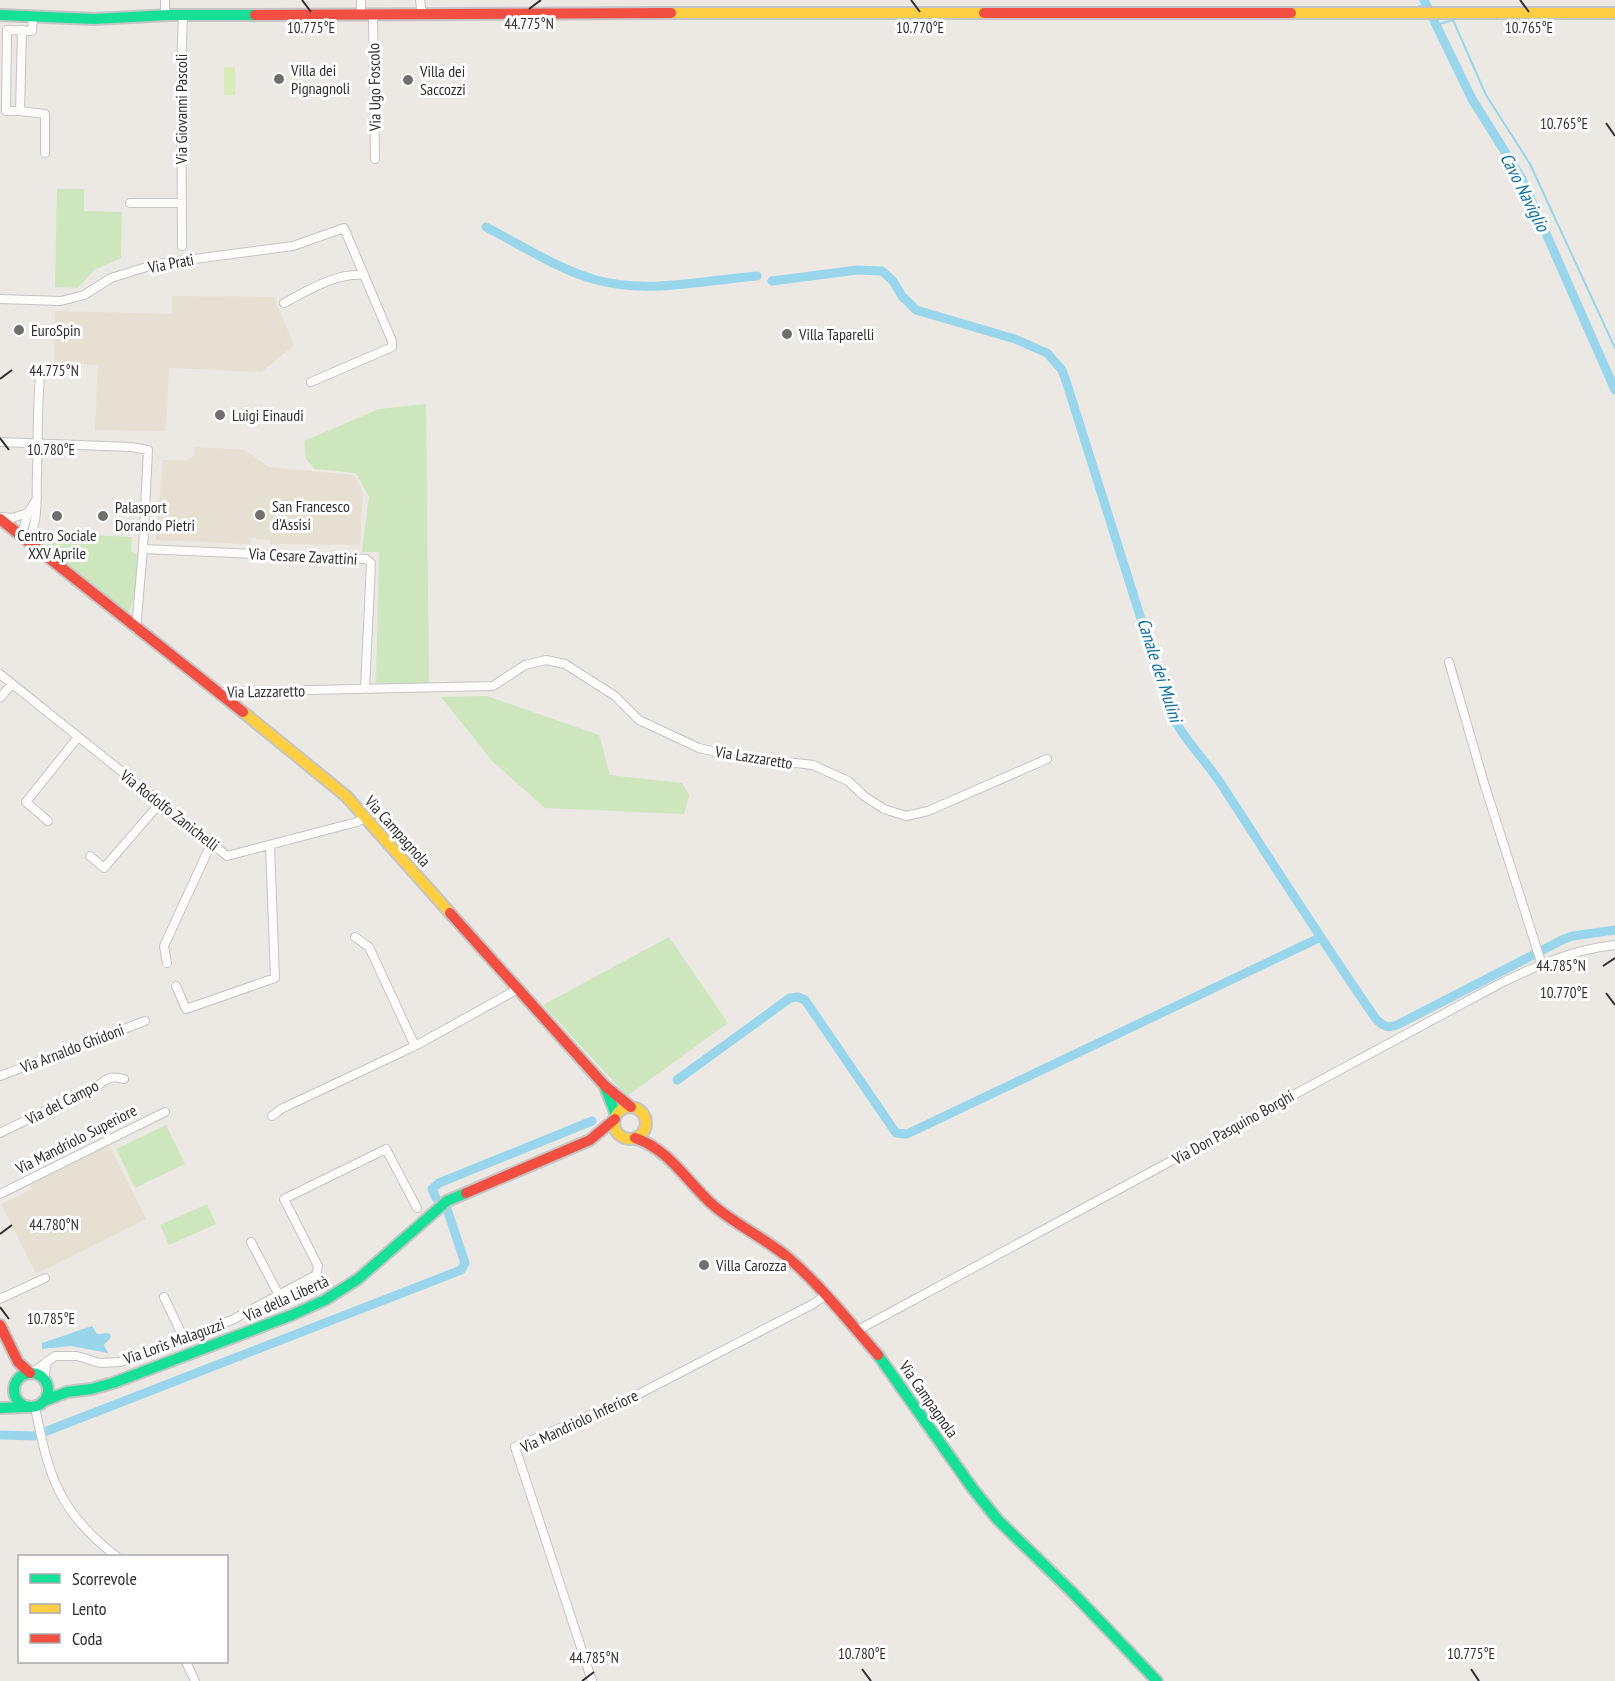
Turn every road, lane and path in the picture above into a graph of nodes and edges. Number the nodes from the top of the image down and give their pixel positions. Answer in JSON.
{"nodes":[{"id":1,"x":165,"y":0,"type":"edge"},
{"id":2,"x":361,"y":0,"type":"edge"},
{"id":3,"x":420,"y":0,"type":"edge"},
{"id":4,"x":1615,"y":13,"type":"edge"},
{"id":5,"x":0,"y":15,"type":"edge"},
{"id":6,"x":165,"y":15,"type":"junction"},
{"id":7,"x":183,"y":15,"type":"junction"},
{"id":8,"x":367,"y":15,"type":"junction"},
{"id":9,"x":422,"y":15,"type":"junction"},
{"id":10,"x":33,"y":17,"type":"junction"},
{"id":11,"x":22,"y":30,"type":"junction"},
{"id":12,"x":20,"y":111,"type":"junction"},
{"id":13,"x":45,"y":153,"type":"dead end"},
{"id":14,"x":375,"y":159,"type":"dead end"},
{"id":15,"x":130,"y":203,"type":"dead end"},
{"id":16,"x":182,"y":203,"type":"junction"},
{"id":17,"x":182,"y":246,"type":"dead end"},
{"id":18,"x":364,"y":275,"type":"junction"},
{"id":19,"x":0,"y":299,"type":"edge"},
{"id":20,"x":284,"y":303,"type":"dead end"},
{"id":21,"x":40,"y":376,"type":"dead end"},
{"id":22,"x":311,"y":382,"type":"dead end"},
{"id":23,"x":0,"y":442,"type":"edge"},
{"id":24,"x":38,"y":444,"type":"junction"},
{"id":25,"x":37,"y":499,"type":"junction"},
{"id":26,"x":28,"y":513,"type":"junction"},
{"id":27,"x":0,"y":518,"type":"edge"},
{"id":28,"x":25,"y":539,"type":"junction"},
{"id":29,"x":143,"y":549,"type":"junction"},
{"id":30,"x":132,"y":625,"type":"junction"},
{"id":31,"x":1449,"y":662,"type":"dead end"},
{"id":32,"x":0,"y":674,"type":"edge"},
{"id":33,"x":12,"y":684,"type":"junction"},
{"id":34,"x":365,"y":689,"type":"junction"},
{"id":35,"x":217,"y":692,"type":"junction"},
{"id":36,"x":0,"y":698,"type":"edge"},
{"id":37,"x":78,"y":737,"type":"junction"},
{"id":38,"x":1047,"y":759,"type":"dead end"},
{"id":39,"x":160,"y":803,"type":"junction"},
{"id":40,"x":366,"y":817,"type":"junction"},
{"id":41,"x":48,"y":821,"type":"dead end"},
{"id":42,"x":211,"y":844,"type":"junction"},
{"id":43,"x":270,"y":846,"type":"junction"},
{"id":44,"x":90,"y":856,"type":"dead end"},
{"id":45,"x":356,"y":937,"type":"dead end"},
{"id":46,"x":1615,"y":945,"type":"edge"},
{"id":47,"x":167,"y":963,"type":"dead end"},
{"id":48,"x":1542,"y":964,"type":"junction"},
{"id":49,"x":176,"y":986,"type":"dead end"},
{"id":50,"x":518,"y":989,"type":"junction"},
{"id":51,"x":145,"y":1021,"type":"dead end"},
{"id":52,"x":415,"y":1046,"type":"junction"},
{"id":53,"x":0,"y":1076,"type":"edge"},
{"id":54,"x":124,"y":1080,"type":"dead end"},
{"id":55,"x":605,"y":1086,"type":"junction"},
{"id":56,"x":632,"y":1107,"type":"junction"},
{"id":57,"x":165,"y":1112,"type":"dead end"},
{"id":58,"x":272,"y":1116,"type":"dead end"},
{"id":59,"x":615,"y":1117,"type":"junction"},
{"id":60,"x":646,"y":1125,"type":"junction"},
{"id":61,"x":0,"y":1133,"type":"edge"},
{"id":62,"x":622,"y":1137,"type":"junction"},
{"id":63,"x":635,"y":1138,"type":"junction"},
{"id":64,"x":590,"y":1140,"type":"junction"},
{"id":65,"x":661,"y":1151,"type":"junction"},
{"id":66,"x":0,"y":1194,"type":"edge"},
{"id":67,"x":417,"y":1208,"type":"dead end"},
{"id":68,"x":251,"y":1242,"type":"dead end"},
{"id":69,"x":45,"y":1278,"type":"dead end"},
{"id":70,"x":279,"y":1295,"type":"junction"},
{"id":71,"x":826,"y":1295,"type":"junction"},
{"id":72,"x":164,"y":1297,"type":"dead end"},
{"id":73,"x":0,"y":1299,"type":"edge"},
{"id":74,"x":0,"y":1325,"type":"edge"},
{"id":75,"x":858,"y":1330,"type":"junction"},
{"id":76,"x":3,"y":1338,"type":"edge"},
{"id":77,"x":184,"y":1339,"type":"junction"},
{"id":78,"x":47,"y":1361,"type":"junction"},
{"id":79,"x":18,"y":1362,"type":"junction"},
{"id":80,"x":31,"y":1373,"type":"junction"},
{"id":81,"x":18,"y":1379,"type":"junction"},
{"id":82,"x":46,"y":1382,"type":"junction"},
{"id":83,"x":67,"y":1392,"type":"junction"},
{"id":84,"x":14,"y":1394,"type":"junction"},
{"id":85,"x":35,"y":1405,"type":"junction"},
{"id":86,"x":0,"y":1408,"type":"edge"},
{"id":87,"x":113,"y":1555,"type":"edge"},
{"id":88,"x":186,"y":1663,"type":"edge"},
{"id":89,"x":195,"y":1681,"type":"edge"},
{"id":90,"x":592,"y":1681,"type":"edge"},
{"id":91,"x":1157,"y":1681,"type":"edge"}],
"edges":[{"from":1,"to":6,"type":"street"},
{"from":2,"to":8,"type":"street","name":"Via Ugo Foscolo"},
{"from":3,"to":9,"type":"street"},
{"from":4,"to":9,"type":"street"},
{"from":5,"to":10,"type":"street"},
{"from":6,"to":7,"type":"street"},
{"from":6,"to":10,"type":"street"},
{"from":7,"to":8,"type":"street"},
{"from":7,"to":16,"type":"street","name":"Via Giovanni Pascoli"},
{"from":8,"to":9,"type":"street"},
{"from":8,"to":14,"type":"street","name":"Via Ugo Foscolo"},
{"from":10,"to":11,"type":"street"},
{"from":11,"to":12,"type":"street"},
{"from":11,"to":12,"type":"street"},
{"from":12,"to":13,"type":"street"},
{"from":15,"to":16,"type":"street"},
{"from":16,"to":17,"type":"street","name":"Via Giovanni Pascoli"},
{"from":18,"to":19,"type":"street","name":"Via Prati"},
{"from":18,"to":20,"type":"street"},
{"from":18,"to":22,"type":"street"},
{"from":21,"to":24,"type":"street"},
{"from":23,"to":24,"type":"street"},
{"from":24,"to":25,"type":"street"},
{"from":24,"to":29,"type":"street"},
{"from":25,"to":26,"type":"street"},
{"from":25,"to":28,"type":"street"},
{"from":26,"to":27,"type":"street"},
{"from":26,"to":28,"type":"street"},
{"from":27,"to":28,"type":"street","name":"Via Campagnola"},
{"from":28,"to":30,"type":"street","name":"Via Campagnola"},
{"from":29,"to":30,"type":"street"},
{"from":29,"to":34,"type":"street","name":"Via Cesare Zavattini"},
{"from":30,"to":35,"type":"street","name":"Via Campagnola"},
{"from":31,"to":48,"type":"street"},
{"from":32,"to":33,"type":"street","name":"Via Rodolfo Zanichelli"},
{"from":33,"to":36,"type":"street"},
{"from":33,"to":37,"type":"street","name":"Via Rodolfo Zanichelli"},
{"from":34,"to":35,"type":"street","name":"Via Lazzaretto"},
{"from":34,"to":38,"type":"street","name":"Via Lazzaretto"},
{"from":35,"to":40,"type":"street","name":"Via Campagnola"},
{"from":37,"to":39,"type":"street","name":"Via Rodolfo Zanichelli"},
{"from":37,"to":41,"type":"street"},
{"from":39,"to":42,"type":"street","name":"Via Rodolfo Zanichelli"},
{"from":39,"to":44,"type":"street"},
{"from":40,"to":43,"type":"street","name":"Via Rodolfo Zanichelli"},
{"from":40,"to":50,"type":"street","name":"Via Campagnola"},
{"from":42,"to":43,"type":"street","name":"Via Rodolfo Zanichelli"},
{"from":42,"to":47,"type":"street"},
{"from":43,"to":49,"type":"street"},
{"from":45,"to":52,"type":"street"},
{"from":46,"to":48,"type":"street","name":"Via Don Pasquino Borghi"},
{"from":48,"to":75,"type":"street","name":"Via Don Pasquino Borghi"},
{"from":50,"to":52,"type":"street"},
{"from":50,"to":55,"type":"street","name":"Via Campagnola"},
{"from":51,"to":53,"type":"street","name":"Via Arnaldo Ghidoni"},
{"from":52,"to":58,"type":"street"},
{"from":54,"to":61,"type":"street","name":"Via del Campo"},
{"from":55,"to":56,"type":"street","name":"Via Campagnola"},
{"from":55,"to":59,"type":"street","name":"Via Campagnola"},
{"from":56,"to":59,"type":"street"},
{"from":56,"to":60,"type":"street","name":"Via Campagnola"},
{"from":57,"to":66,"type":"street","name":"Via Mandriolo Superiore"},
{"from":59,"to":62,"type":"street","name":"Via Campagnola"},
{"from":59,"to":64,"type":"street","name":"Via della Libertà"},
{"from":60,"to":63,"type":"street"},
{"from":60,"to":65,"type":"street","name":"Via Campagnola"},
{"from":62,"to":63,"type":"street","name":"Via Campagnola"},
{"from":62,"to":64,"type":"street","name":"Via della Libertà"},
{"from":63,"to":65,"type":"street","name":"Via Campagnola"},
{"from":64,"to":83,"type":"street","name":"Via della Libertà"},
{"from":65,"to":71,"type":"street","name":"Via Campagnola"},
{"from":67,"to":70,"type":"street","name":"Via Loris Malaguzzi"},
{"from":68,"to":70,"type":"street"},
{"from":69,"to":73,"type":"street"},
{"from":70,"to":77,"type":"street","name":"Via Loris Malaguzzi"},
{"from":71,"to":75,"type":"street","name":"Via Campagnola"},
{"from":71,"to":90,"type":"street","name":"Via Mandriolo Inferiore"},
{"from":72,"to":77,"type":"street"},
{"from":74,"to":76,"type":"street"},
{"from":75,"to":91,"type":"street","name":"Via Campagnola"},
{"from":76,"to":79,"type":"street"},
{"from":77,"to":78,"type":"street","name":"Via Loris Malaguzzi"},
{"from":78,"to":80,"type":"street"},
{"from":78,"to":82,"type":"street"},
{"from":79,"to":80,"type":"street"},
{"from":79,"to":81,"type":"street"},
{"from":80,"to":81,"type":"street"},
{"from":80,"to":82,"type":"street"},
{"from":81,"to":84,"type":"street"},
{"from":82,"to":83,"type":"street","name":"Via della Libertà"},
{"from":82,"to":85,"type":"street"},
{"from":83,"to":85,"type":"street","name":"Via della Libertà"},
{"from":84,"to":85,"type":"street"},
{"from":84,"to":86,"type":"street","name":"Via della Libertà"},
{"from":85,"to":86,"type":"street","name":"Via della Libertà"},
{"from":85,"to":87,"type":"street"},
{"from":88,"to":89,"type":"street"}]}
